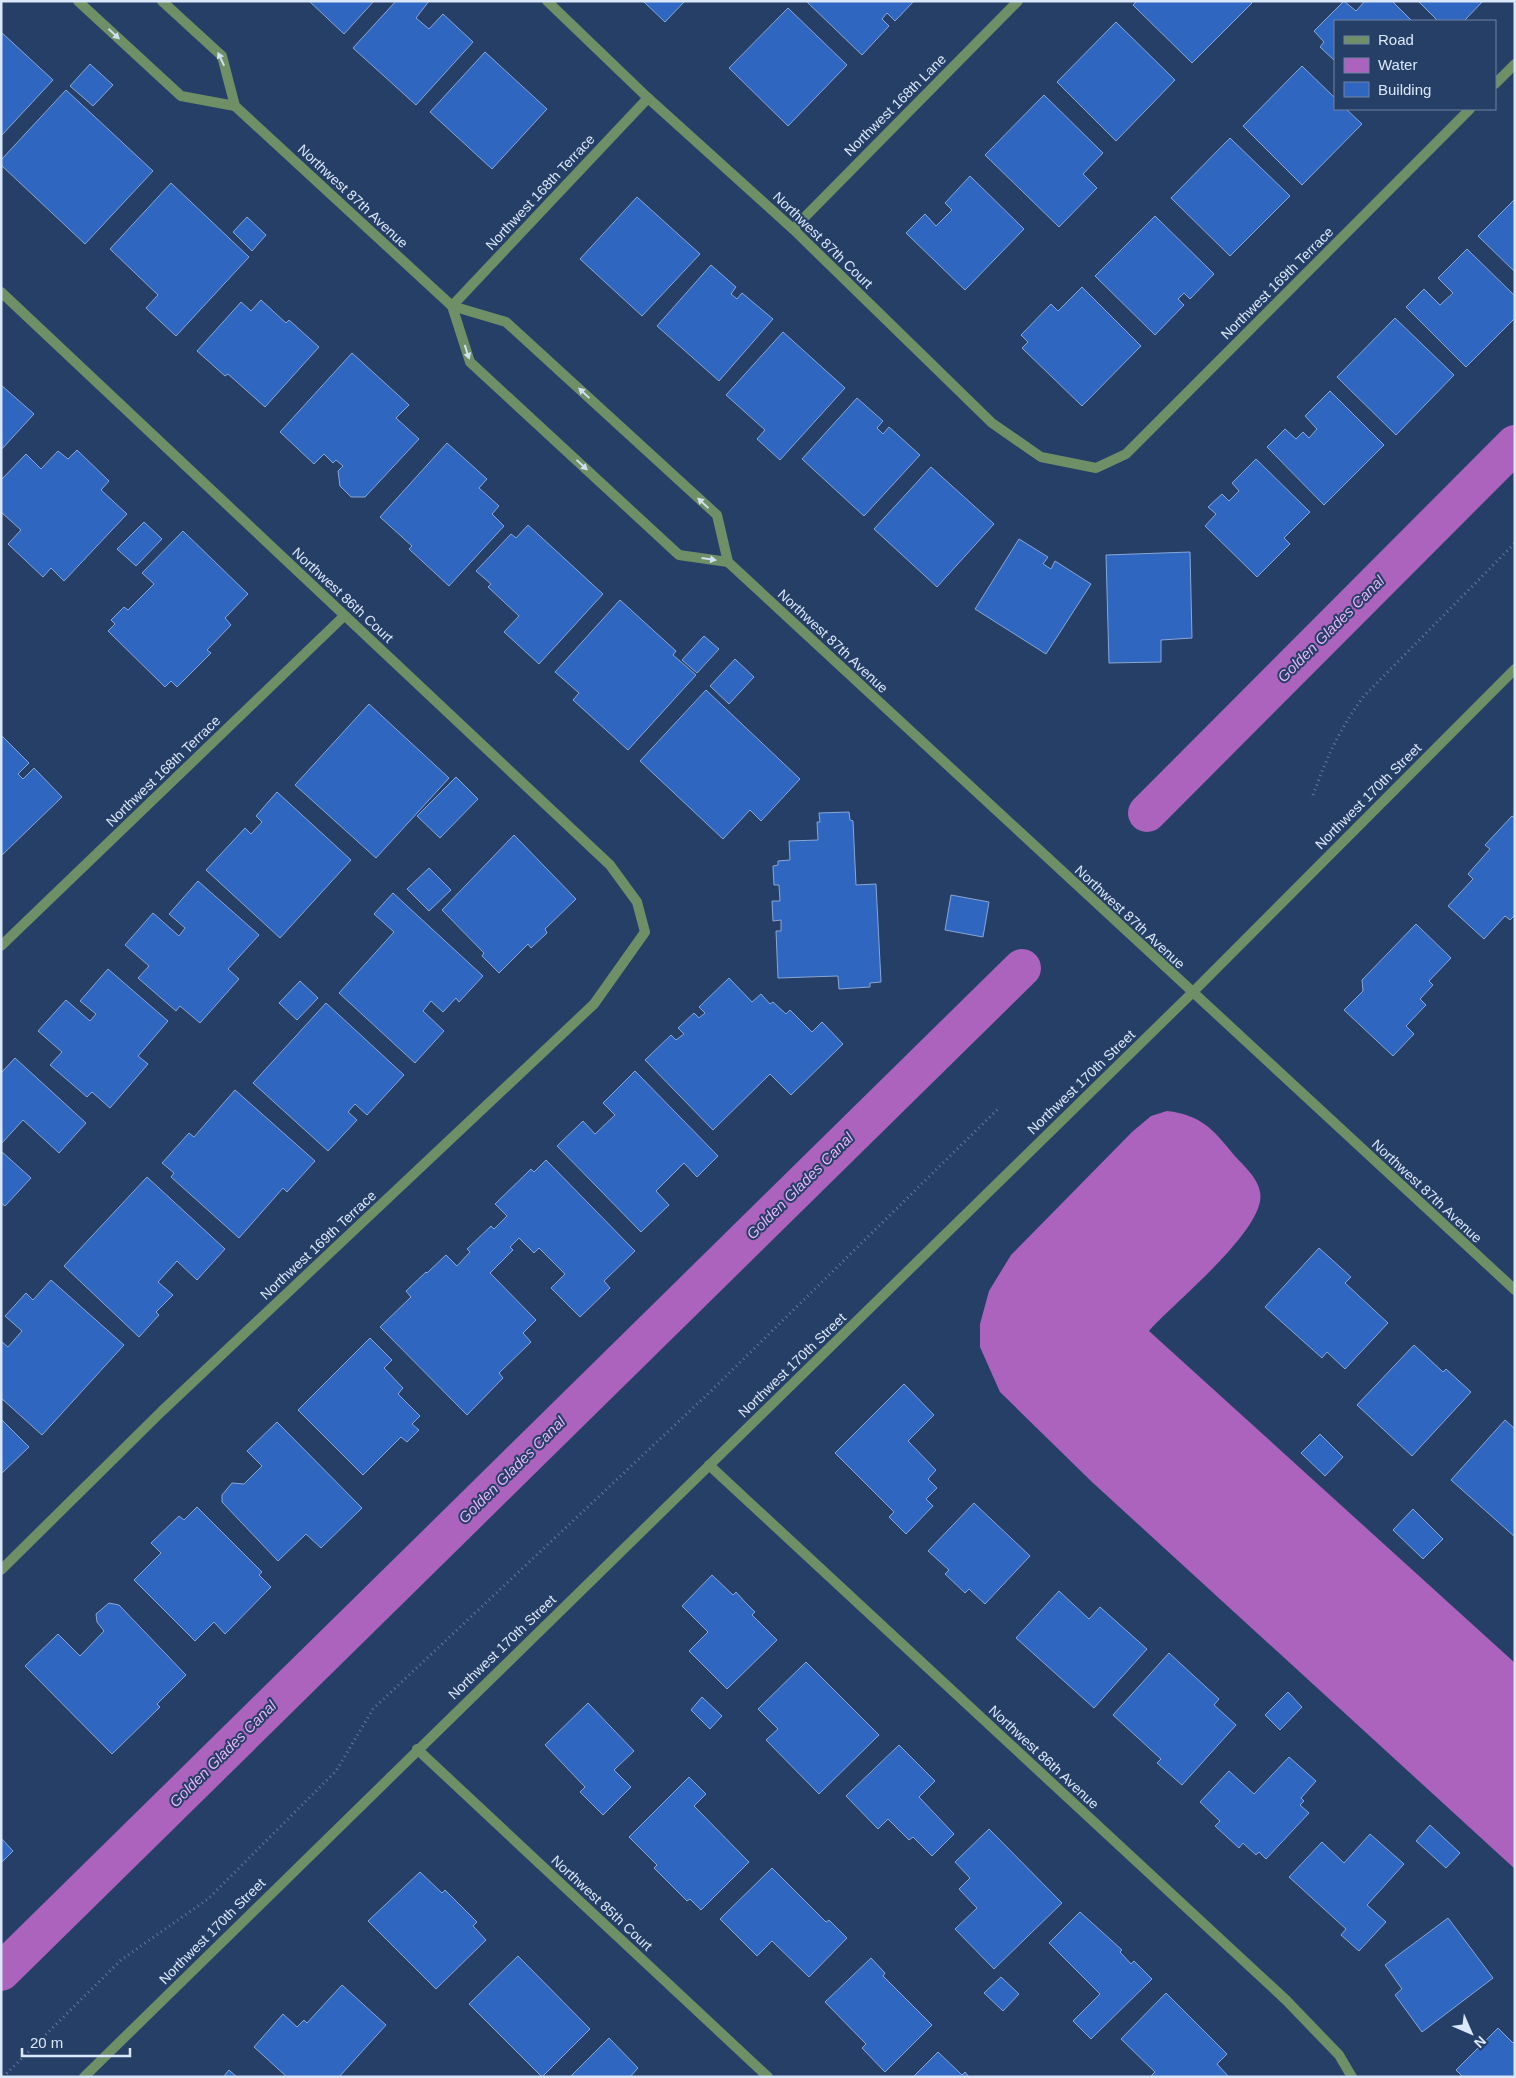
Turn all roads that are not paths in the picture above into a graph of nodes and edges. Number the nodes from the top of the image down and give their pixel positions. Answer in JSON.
{"nodes":[{"id":1,"x":78,"y":1,"type":"edge"},
{"id":2,"x":162,"y":1,"type":"edge"},
{"id":3,"x":547,"y":1,"type":"edge"},
{"id":4,"x":1018,"y":1,"type":"edge"},
{"id":5,"x":1515,"y":64,"type":"edge"},
{"id":6,"x":1496,"y":83,"type":"edge"},
{"id":7,"x":648,"y":98,"type":"junction"},
{"id":8,"x":235,"y":106,"type":"junction"},
{"id":9,"x":1469,"y":110,"type":"edge"},
{"id":10,"x":792,"y":229,"type":"junction"},
{"id":11,"x":1,"y":292,"type":"edge"},
{"id":12,"x":452,"y":306,"type":"junction"},
{"id":13,"x":1096,"y":468,"type":"joint"},
{"id":14,"x":728,"y":562,"type":"junction"},
{"id":15,"x":344,"y":616,"type":"junction"},
{"id":16,"x":1515,"y":668,"type":"edge"},
{"id":17,"x":645,"y":932,"type":"joint"},
{"id":18,"x":1,"y":946,"type":"edge"},
{"id":19,"x":1192,"y":993,"type":"junction"},
{"id":20,"x":1515,"y":1290,"type":"edge"},
{"id":21,"x":709,"y":1465,"type":"junction"},
{"id":22,"x":1,"y":1570,"type":"edge"},
{"id":23,"x":417,"y":1749,"type":"junction"},
{"id":24,"x":84,"y":2077,"type":"edge"},
{"id":25,"x":768,"y":2077,"type":"edge"},
{"id":26,"x":1352,"y":2077,"type":"edge"}],
"edges":[{"from":1,"to":8,"type":"street","one_way":true},
{"from":8,"to":2,"type":"street","one_way":true},
{"from":3,"to":7,"type":"street","name":"Northwest 87th Court"},
{"from":4,"to":10,"type":"street","name":"Northwest 168th Lane"},
{"from":5,"to":6,"type":"street"},
{"from":7,"to":10,"type":"street","name":"Northwest 87th Court"},
{"from":7,"to":12,"type":"street","name":"Northwest 168th Terrace"},
{"from":8,"to":12,"type":"street","name":"Northwest 87th Avenue"},
{"from":9,"to":13,"type":"street","name":"Northwest 169th Terrace"},
{"from":10,"to":13,"type":"street","name":"Northwest 87th Court"},
{"from":11,"to":15,"type":"street","name":"Northwest 86th Court"},
{"from":14,"to":12,"type":"street","name":"Northwest 87th Avenue","one_way":true},
{"from":12,"to":14,"type":"street","name":"Northwest 87th Avenue","one_way":true},
{"from":14,"to":19,"type":"street","name":"Northwest 87th Avenue"},
{"from":15,"to":17,"type":"street","name":"Northwest 86th Court"},
{"from":15,"to":18,"type":"street","name":"Northwest 168th Terrace"},
{"from":16,"to":19,"type":"street","name":"Northwest 170th Street"},
{"from":17,"to":22,"type":"street","name":"Northwest 169th Terrace"},
{"from":19,"to":20,"type":"street","name":"Northwest 87th Avenue"},
{"from":19,"to":21,"type":"street","name":"Northwest 170th Street"},
{"from":21,"to":23,"type":"street","name":"Northwest 170th Street"},
{"from":21,"to":26,"type":"street","name":"Northwest 86th Avenue"},
{"from":23,"to":24,"type":"street","name":"Northwest 170th Street"},
{"from":23,"to":25,"type":"street","name":"Northwest 85th Court"}]}
